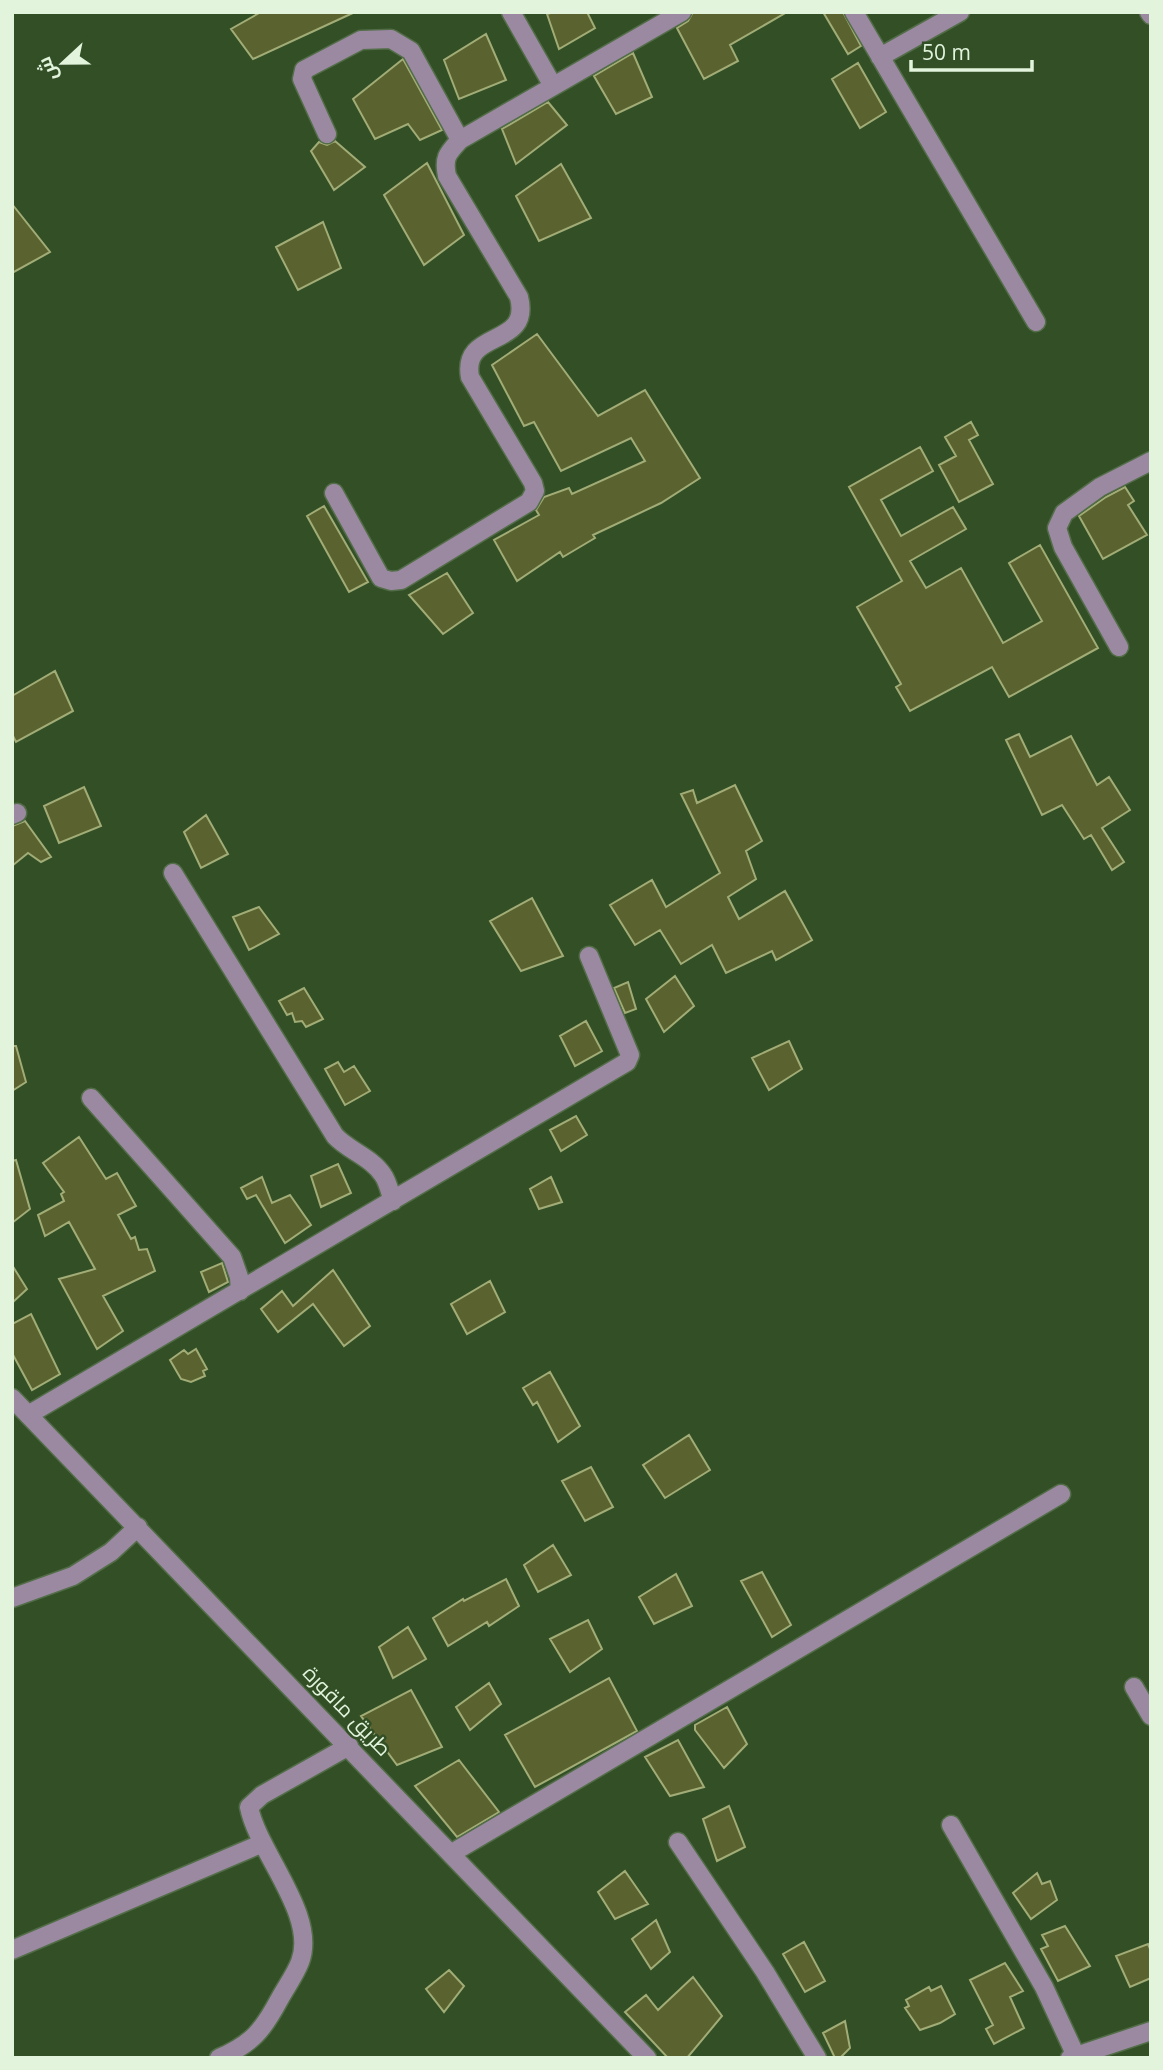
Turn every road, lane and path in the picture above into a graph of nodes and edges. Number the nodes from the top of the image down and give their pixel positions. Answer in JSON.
{"nodes":[{"id":1,"x":511,"y":12,"type":"edge"},
{"id":2,"x":682,"y":12,"type":"edge"},
{"id":3,"x":854,"y":12,"type":"edge"},
{"id":4,"x":960,"y":12,"type":"edge"},
{"id":5,"x":880,"y":57,"type":"junction"},
{"id":6,"x":553,"y":86,"type":"junction"},
{"id":7,"x":327,"y":134,"type":"dead end"},
{"id":8,"x":460,"y":140,"type":"junction"},
{"id":9,"x":1036,"y":322,"type":"dead end"},
{"id":10,"x":1151,"y":461,"type":"edge"},
{"id":11,"x":334,"y":493,"type":"dead end"},
{"id":12,"x":1119,"y":648,"type":"dead end"},
{"id":13,"x":173,"y":873,"type":"dead end"},
{"id":14,"x":589,"y":956,"type":"dead end"},
{"id":15,"x":91,"y":1098,"type":"dead end"},
{"id":16,"x":393,"y":1201,"type":"junction"},
{"id":17,"x":240,"y":1291,"type":"junction"},
{"id":18,"x":12,"y":1398,"type":"edge"},
{"id":19,"x":28,"y":1415,"type":"junction"},
{"id":20,"x":1061,"y":1494,"type":"dead end"},
{"id":21,"x":138,"y":1527,"type":"junction"},
{"id":22,"x":12,"y":1598,"type":"edge"},
{"id":23,"x":1134,"y":1687,"type":"dead end"},
{"id":24,"x":1151,"y":1716,"type":"edge"},
{"id":25,"x":349,"y":1746,"type":"junction"},
{"id":26,"x":951,"y":1825,"type":"dead end"},
{"id":27,"x":678,"y":1842,"type":"dead end"},
{"id":28,"x":263,"y":1843,"type":"junction"},
{"id":29,"x":452,"y":1853,"type":"junction"},
{"id":30,"x":12,"y":1950,"type":"edge"},
{"id":31,"x":1151,"y":2031,"type":"edge"},
{"id":32,"x":1073,"y":2057,"type":"edge"},
{"id":33,"x":219,"y":2058,"type":"edge"},
{"id":34,"x":647,"y":2058,"type":"edge"},
{"id":35,"x":817,"y":2058,"type":"edge"}],
"edges":[{"from":1,"to":6,"type":"street"},
{"from":2,"to":6,"type":"street"},
{"from":3,"to":5,"type":"street"},
{"from":4,"to":5,"type":"street"},
{"from":5,"to":9,"type":"street"},
{"from":6,"to":8,"type":"street"},
{"from":7,"to":8,"type":"street"},
{"from":8,"to":11,"type":"street"},
{"from":10,"to":12,"type":"street"},
{"from":13,"to":16,"type":"street"},
{"from":14,"to":16,"type":"street"},
{"from":15,"to":17,"type":"street"},
{"from":16,"to":17,"type":"street"},
{"from":17,"to":19,"type":"street"},
{"from":18,"to":19,"type":"street","name":"طريق ماقورة"},
{"from":19,"to":21,"type":"street","name":"طريق ماقورة"},
{"from":20,"to":29,"type":"street"},
{"from":21,"to":22,"type":"street"},
{"from":21,"to":25,"type":"street","name":"طريق ماقورة"},
{"from":23,"to":24,"type":"street"},
{"from":25,"to":28,"type":"street"},
{"from":25,"to":29,"type":"street","name":"طريق ماقورة"},
{"from":26,"to":32,"type":"street"},
{"from":27,"to":35,"type":"street"},
{"from":28,"to":30,"type":"street"},
{"from":28,"to":33,"type":"street"},
{"from":29,"to":34,"type":"street","name":"طريق ماقورة"},
{"from":31,"to":32,"type":"street"}]}
